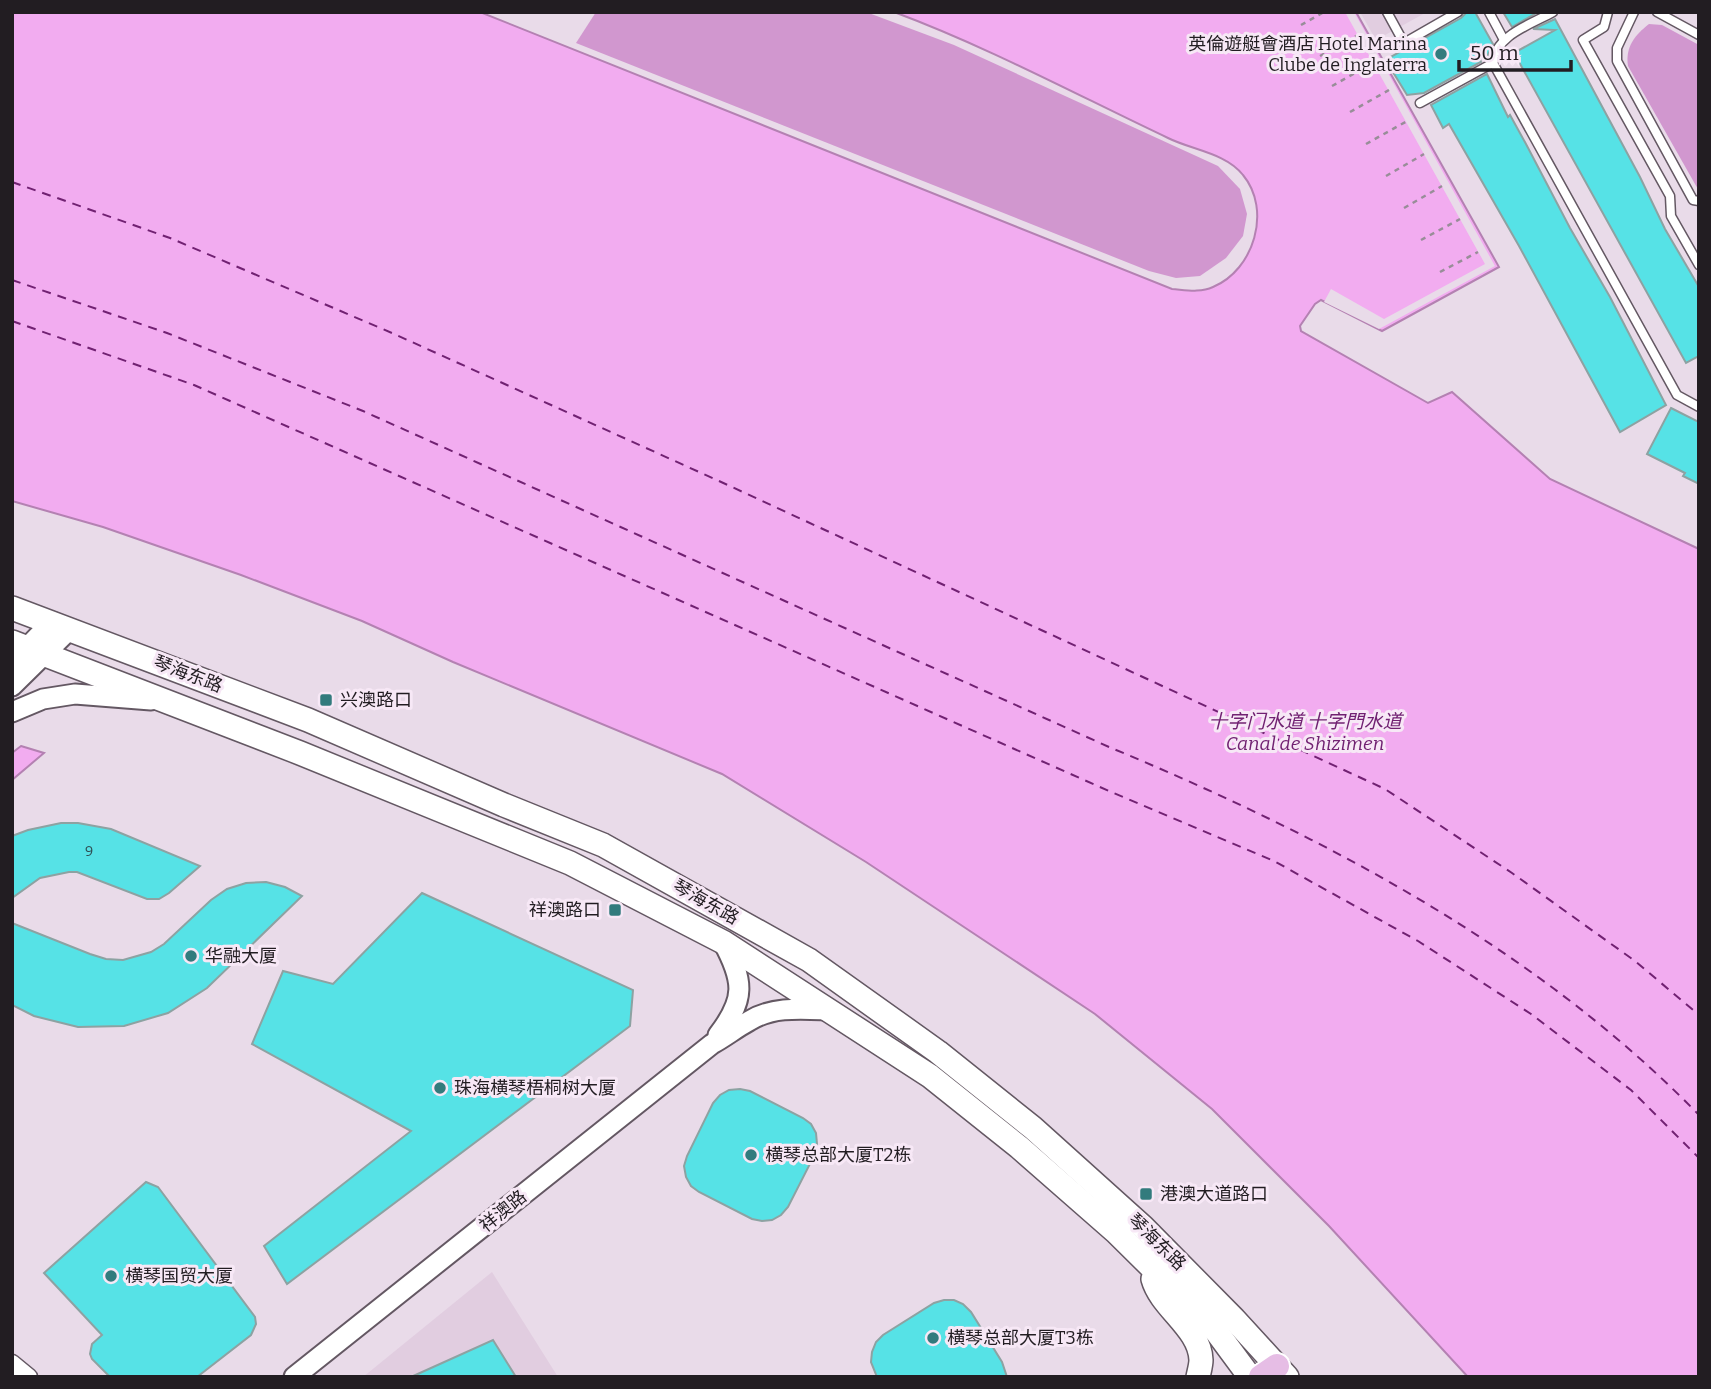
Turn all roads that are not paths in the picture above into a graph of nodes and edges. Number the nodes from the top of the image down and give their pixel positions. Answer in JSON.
{"nodes":[{"id":1,"x":1387,"y":12,"type":"edge"},
{"id":2,"x":1458,"y":12,"type":"edge"},
{"id":3,"x":1489,"y":12,"type":"edge"},
{"id":4,"x":1553,"y":12,"type":"edge"},
{"id":5,"x":1608,"y":12,"type":"edge"},
{"id":6,"x":1634,"y":12,"type":"edge"},
{"id":7,"x":1657,"y":12,"type":"edge"},
{"id":8,"x":1699,"y":35,"type":"edge"},
{"id":9,"x":1504,"y":40,"type":"junction"},
{"id":10,"x":1493,"y":63,"type":"junction"},
{"id":11,"x":1420,"y":103,"type":"dead end"},
{"id":12,"x":1699,"y":201,"type":"edge"},
{"id":13,"x":1699,"y":265,"type":"edge"},
{"id":14,"x":1699,"y":407,"type":"edge"},
{"id":15,"x":12,"y":608,"type":"edge"},
{"id":16,"x":61,"y":626,"type":"junction"},
{"id":17,"x":24,"y":652,"type":"edge"},
{"id":18,"x":12,"y":686,"type":"edge"},
{"id":19,"x":164,"y":702,"type":"junction"},
{"id":20,"x":12,"y":712,"type":"edge"},
{"id":21,"x":723,"y":942,"type":"junction"},
{"id":22,"x":829,"y":1010,"type":"junction"},
{"id":23,"x":712,"y":1045,"type":"junction"},
{"id":24,"x":1152,"y":1269,"type":"junction"},
{"id":25,"x":12,"y":1363,"type":"edge"},
{"id":26,"x":1275,"y":1373,"type":"edge"},
{"id":27,"x":29,"y":1377,"type":"edge"},
{"id":28,"x":295,"y":1377,"type":"edge"},
{"id":29,"x":1198,"y":1377,"type":"edge"},
{"id":30,"x":1251,"y":1377,"type":"edge"}],
"edges":[{"from":1,"to":2,"type":"lane"},
{"from":3,"to":9,"type":"lane"},
{"from":4,"to":9,"type":"lane"},
{"from":5,"to":13,"type":"lane"},
{"from":6,"to":12,"type":"lane"},
{"from":7,"to":8,"type":"lane"},
{"from":9,"to":10,"type":"lane"},
{"from":10,"to":11,"type":"lane"},
{"from":10,"to":14,"type":"lane"},
{"from":15,"to":16,"type":"main road","name":"琴海东路"},
{"from":16,"to":17,"type":"street"},
{"from":16,"to":26,"type":"main road","name":"琴海东路"},
{"from":17,"to":18,"type":"street"},
{"from":17,"to":19,"type":"main road","name":"琴海东路"},
{"from":19,"to":20,"type":"street"},
{"from":19,"to":21,"type":"main road","name":"琴海东路"},
{"from":21,"to":22,"type":"main road","name":"琴海东路"},
{"from":21,"to":23,"type":"street","name":"祥澳路"},
{"from":22,"to":23,"type":"street","name":"祥澳路"},
{"from":22,"to":24,"type":"main road","name":"琴海东路"},
{"from":23,"to":28,"type":"street","name":"祥澳路"},
{"from":24,"to":29,"type":"main road"},
{"from":24,"to":30,"type":"main road","name":"琴海东路"},
{"from":25,"to":27,"type":"street"}]}
